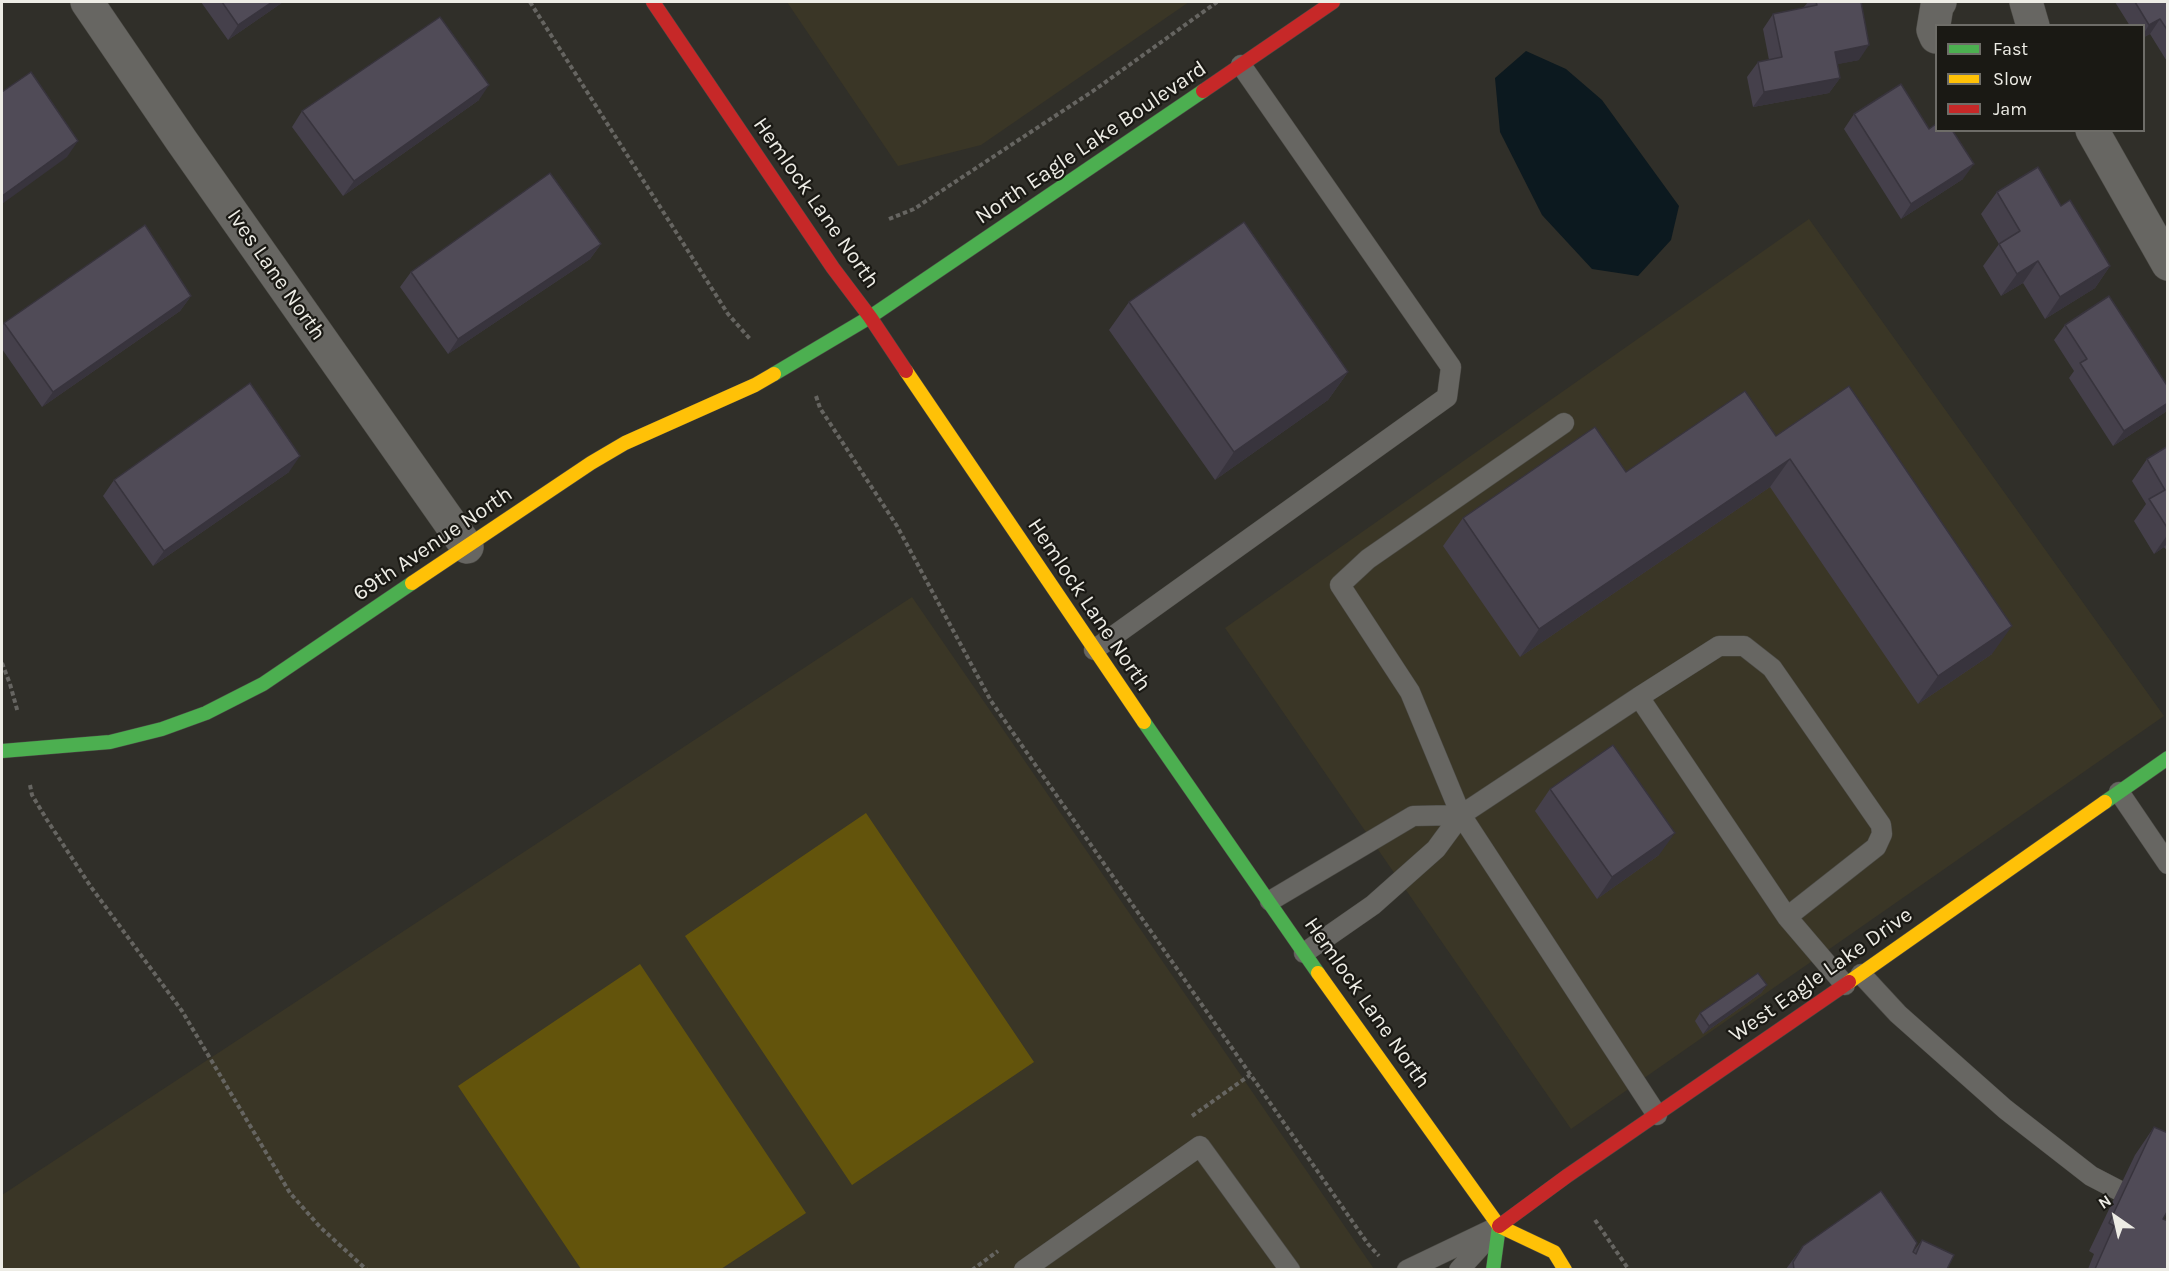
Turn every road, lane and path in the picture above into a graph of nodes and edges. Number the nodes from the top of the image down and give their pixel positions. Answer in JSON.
{"nodes":[{"id":1,"x":87,"y":2,"type":"edge"},
{"id":2,"x":530,"y":2,"type":"edge"},
{"id":3,"x":653,"y":2,"type":"edge"},
{"id":4,"x":1217,"y":2,"type":"edge"},
{"id":5,"x":1334,"y":2,"type":"edge"},
{"id":6,"x":1940,"y":2,"type":"edge"},
{"id":7,"x":1935,"y":34,"type":"edge"},
{"id":8,"x":1241,"y":66,"type":"junction"},
{"id":9,"x":2093,"y":132,"type":"edge"},
{"id":10,"x":889,"y":219,"type":"dead end"},
{"id":11,"x":2168,"y":264,"type":"edge"},
{"id":12,"x":870,"y":317,"type":"junction"},
{"id":13,"x":750,"y":339,"type":"dead end"},
{"id":14,"x":816,"y":396,"type":"dead end"},
{"id":15,"x":1564,"y":423,"type":"dead end"},
{"id":16,"x":467,"y":547,"type":"junction"},
{"id":17,"x":1094,"y":650,"type":"junction"},
{"id":18,"x":2,"y":663,"type":"edge"},
{"id":19,"x":1639,"y":697,"type":"junction"},
{"id":20,"x":2,"y":751,"type":"edge"},
{"id":21,"x":22,"y":751,"type":"junction"},
{"id":22,"x":2168,"y":758,"type":"edge"},
{"id":23,"x":2119,"y":792,"type":"junction"},
{"id":24,"x":1461,"y":815,"type":"junction"},
{"id":25,"x":2168,"y":864,"type":"edge"},
{"id":26,"x":1269,"y":901,"type":"junction"},
{"id":27,"x":1787,"y":917,"type":"junction"},
{"id":28,"x":1304,"y":953,"type":"junction"},
{"id":29,"x":1853,"y":979,"type":"junction"},
{"id":30,"x":1657,"y":1114,"type":"junction"},
{"id":31,"x":2118,"y":1190,"type":"dead end"},
{"id":32,"x":1595,"y":1220,"type":"dead end"},
{"id":33,"x":1499,"y":1226,"type":"junction"},
{"id":34,"x":1379,"y":1256,"type":"dead end"},
{"id":35,"x":367,"y":1269,"type":"edge"},
{"id":36,"x":1024,"y":1269,"type":"edge"},
{"id":37,"x":1290,"y":1269,"type":"edge"},
{"id":38,"x":1407,"y":1269,"type":"edge"},
{"id":39,"x":1459,"y":1269,"type":"edge"},
{"id":40,"x":1493,"y":1269,"type":"edge"},
{"id":41,"x":1565,"y":1269,"type":"edge"},
{"id":42,"x":1629,"y":1269,"type":"edge"}],
"edges":[{"from":1,"to":16,"type":"street","name":"Ives Lane North"},
{"from":2,"to":13,"type":"path"},
{"from":3,"to":12,"type":"street","name":"Hemlock Lane North"},
{"from":4,"to":10,"type":"path"},
{"from":5,"to":8,"type":"street","name":"North Eagle Lake Boulevard"},
{"from":6,"to":7,"type":"street"},
{"from":8,"to":12,"type":"street","name":"North Eagle Lake Boulevard"},
{"from":8,"to":17,"type":"lane"},
{"from":9,"to":11,"type":"street"},
{"from":12,"to":16,"type":"street","name":"69th Avenue North"},
{"from":12,"to":17,"type":"street","name":"Hemlock Lane North"},
{"from":14,"to":34,"type":"path"},
{"from":15,"to":24,"type":"lane"},
{"from":16,"to":21,"type":"street","name":"69th Avenue North"},
{"from":17,"to":26,"type":"street","name":"Hemlock Lane North"},
{"from":18,"to":21,"type":"path"},
{"from":19,"to":24,"type":"lane"},
{"from":19,"to":27,"type":"lane"},
{"from":19,"to":27,"type":"lane"},
{"from":20,"to":21,"type":"street","name":"69th Avenue North"},
{"from":21,"to":35,"type":"path"},
{"from":22,"to":23,"type":"street","name":"West Eagle Lake Drive"},
{"from":23,"to":25,"type":"lane"},
{"from":23,"to":29,"type":"street","name":"West Eagle Lake Drive"},
{"from":24,"to":26,"type":"lane"},
{"from":24,"to":28,"type":"lane"},
{"from":24,"to":30,"type":"lane"},
{"from":26,"to":28,"type":"street","name":"Hemlock Lane North"},
{"from":27,"to":29,"type":"lane"},
{"from":28,"to":33,"type":"street","name":"Hemlock Lane North"},
{"from":29,"to":30,"type":"street","name":"West Eagle Lake Drive"},
{"from":29,"to":31,"type":"lane"},
{"from":30,"to":33,"type":"street","name":"West Eagle Lake Drive"},
{"from":32,"to":42,"type":"path"},
{"from":33,"to":38,"type":"lane"},
{"from":33,"to":39,"type":"lane"},
{"from":33,"to":40,"type":"street"},
{"from":33,"to":41,"type":"street","name":"Hemlock Lane North"},
{"from":36,"to":37,"type":"lane"}]}
